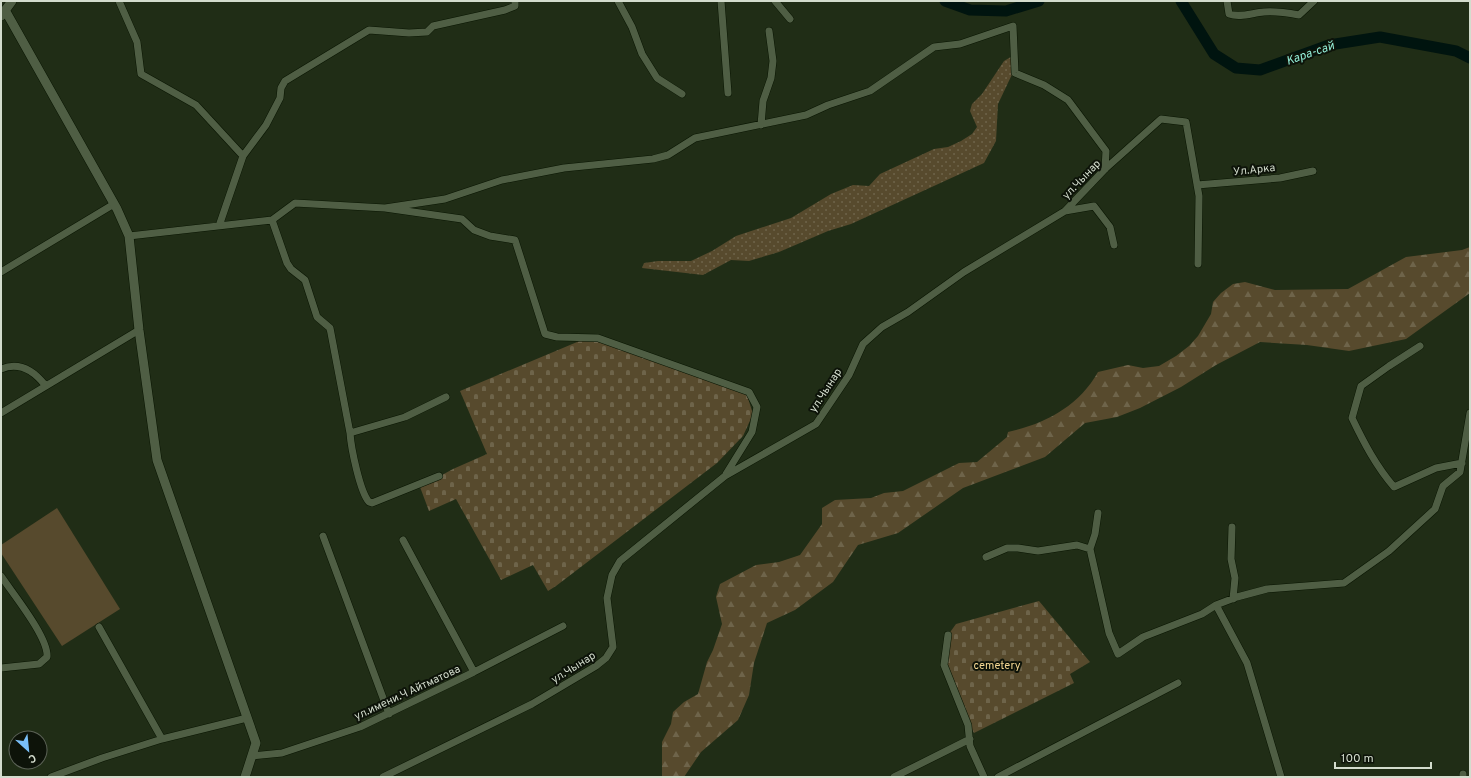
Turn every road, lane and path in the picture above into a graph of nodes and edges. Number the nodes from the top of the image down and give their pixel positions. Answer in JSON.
{"nodes":[{"id":1,"x":12,"y":1,"type":"edge"},
{"id":2,"x":119,"y":1,"type":"edge"},
{"id":3,"x":515,"y":1,"type":"edge"},
{"id":4,"x":618,"y":1,"type":"edge"},
{"id":5,"x":721,"y":1,"type":"edge"},
{"id":6,"x":775,"y":1,"type":"edge"},
{"id":7,"x":1227,"y":1,"type":"edge"},
{"id":8,"x":1314,"y":1,"type":"edge"},
{"id":9,"x":3,"y":13,"type":"edge"},
{"id":10,"x":790,"y":19,"type":"dead end"},
{"id":11,"x":769,"y":31,"type":"dead end"},
{"id":12,"x":728,"y":93,"type":"dead end"},
{"id":13,"x":682,"y":94,"type":"dead end"},
{"id":14,"x":761,"y":125,"type":"junction"},
{"id":15,"x":243,"y":156,"type":"junction"},
{"id":16,"x":1105,"y":169,"type":"junction"},
{"id":17,"x":1313,"y":171,"type":"dead end"},
{"id":18,"x":1197,"y":185,"type":"junction"},
{"id":19,"x":114,"y":204,"type":"junction"},
{"id":20,"x":385,"y":208,"type":"junction"},
{"id":21,"x":1065,"y":211,"type":"junction"},
{"id":22,"x":272,"y":220,"type":"junction"},
{"id":23,"x":218,"y":226,"type":"junction"},
{"id":24,"x":129,"y":236,"type":"junction"},
{"id":25,"x":1114,"y":245,"type":"dead end"},
{"id":26,"x":1198,"y":264,"type":"dead end"},
{"id":27,"x":1,"y":272,"type":"edge"},
{"id":28,"x":139,"y":330,"type":"junction"},
{"id":29,"x":1420,"y":346,"type":"dead end"},
{"id":30,"x":1,"y":369,"type":"edge"},
{"id":31,"x":45,"y":385,"type":"junction"},
{"id":32,"x":446,"y":397,"type":"dead end"},
{"id":33,"x":1,"y":413,"type":"edge"},
{"id":34,"x":1470,"y":413,"type":"edge"},
{"id":35,"x":350,"y":433,"type":"junction"},
{"id":36,"x":1462,"y":463,"type":"junction"},
{"id":37,"x":439,"y":476,"type":"dead end"},
{"id":38,"x":725,"y":476,"type":"junction"},
{"id":39,"x":1098,"y":513,"type":"dead end"},
{"id":40,"x":1232,"y":526,"type":"dead end"},
{"id":41,"x":323,"y":536,"type":"dead end"},
{"id":42,"x":403,"y":540,"type":"dead end"},
{"id":43,"x":1090,"y":549,"type":"junction"},
{"id":44,"x":986,"y":557,"type":"dead end"},
{"id":45,"x":1,"y":576,"type":"edge"},
{"id":46,"x":1233,"y":598,"type":"junction"},
{"id":47,"x":1216,"y":605,"type":"junction"},
{"id":48,"x":563,"y":626,"type":"dead end"},
{"id":49,"x":99,"y":628,"type":"dead end"},
{"id":50,"x":948,"y":635,"type":"dead end"},
{"id":51,"x":1,"y":668,"type":"edge"},
{"id":52,"x":474,"y":672,"type":"junction"},
{"id":53,"x":1178,"y":683,"type":"dead end"},
{"id":54,"x":389,"y":714,"type":"junction"},
{"id":55,"x":247,"y":718,"type":"junction"},
{"id":56,"x":162,"y":739,"type":"junction"},
{"id":57,"x":970,"y":739,"type":"junction"},
{"id":58,"x":252,"y":756,"type":"junction"},
{"id":59,"x":51,"y":777,"type":"edge"},
{"id":60,"x":245,"y":777,"type":"edge"},
{"id":61,"x":383,"y":777,"type":"edge"},
{"id":62,"x":894,"y":777,"type":"edge"},
{"id":63,"x":984,"y":777,"type":"edge"},
{"id":64,"x":998,"y":777,"type":"edge"},
{"id":65,"x":1281,"y":777,"type":"edge"}],
"edges":[{"from":1,"to":9,"type":"street"},
{"from":2,"to":15,"type":"street"},
{"from":3,"to":15,"type":"street"},
{"from":4,"to":13,"type":"street"},
{"from":5,"to":12,"type":"street"},
{"from":6,"to":10,"type":"street"},
{"from":7,"to":8,"type":"street"},
{"from":9,"to":19,"type":"street"},
{"from":11,"to":14,"type":"street"},
{"from":14,"to":16,"type":"street"},
{"from":14,"to":20,"type":"street"},
{"from":15,"to":23,"type":"street"},
{"from":16,"to":18,"type":"street","name":"ул.Чынар"},
{"from":16,"to":21,"type":"street","name":"ул.Чынар"},
{"from":17,"to":18,"type":"street","name":"Ул.Арка"},
{"from":18,"to":26,"type":"street","name":"ул.Чынар"},
{"from":19,"to":24,"type":"street"},
{"from":19,"to":27,"type":"street"},
{"from":20,"to":22,"type":"street"},
{"from":20,"to":38,"type":"street"},
{"from":21,"to":25,"type":"street"},
{"from":21,"to":38,"type":"street","name":"ул.Чынар"},
{"from":22,"to":23,"type":"street"},
{"from":22,"to":35,"type":"street"},
{"from":23,"to":24,"type":"street"},
{"from":24,"to":28,"type":"street"},
{"from":28,"to":31,"type":"street"},
{"from":28,"to":55,"type":"street"},
{"from":29,"to":36,"type":"street"},
{"from":30,"to":31,"type":"street"},
{"from":31,"to":33,"type":"street"},
{"from":32,"to":35,"type":"street"},
{"from":34,"to":36,"type":"street"},
{"from":35,"to":37,"type":"street"},
{"from":36,"to":46,"type":"street"},
{"from":38,"to":61,"type":"street","name":"ул.Чынар"},
{"from":39,"to":43,"type":"street"},
{"from":40,"to":46,"type":"street"},
{"from":41,"to":54,"type":"street"},
{"from":42,"to":52,"type":"street"},
{"from":43,"to":44,"type":"street"},
{"from":43,"to":47,"type":"street"},
{"from":45,"to":51,"type":"street"},
{"from":46,"to":47,"type":"street"},
{"from":47,"to":65,"type":"street"},
{"from":48,"to":52,"type":"street","name":"ул.имени.Ч Айтматова"},
{"from":49,"to":56,"type":"street"},
{"from":50,"to":57,"type":"street"},
{"from":52,"to":54,"type":"street","name":"ул.имени.Ч Айтматова"},
{"from":53,"to":64,"type":"street"},
{"from":54,"to":58,"type":"street","name":"ул.имени.Ч Айтматова"},
{"from":55,"to":56,"type":"street"},
{"from":55,"to":58,"type":"street"},
{"from":56,"to":59,"type":"street"},
{"from":57,"to":62,"type":"street"},
{"from":57,"to":63,"type":"street"},
{"from":58,"to":60,"type":"street"}]}
